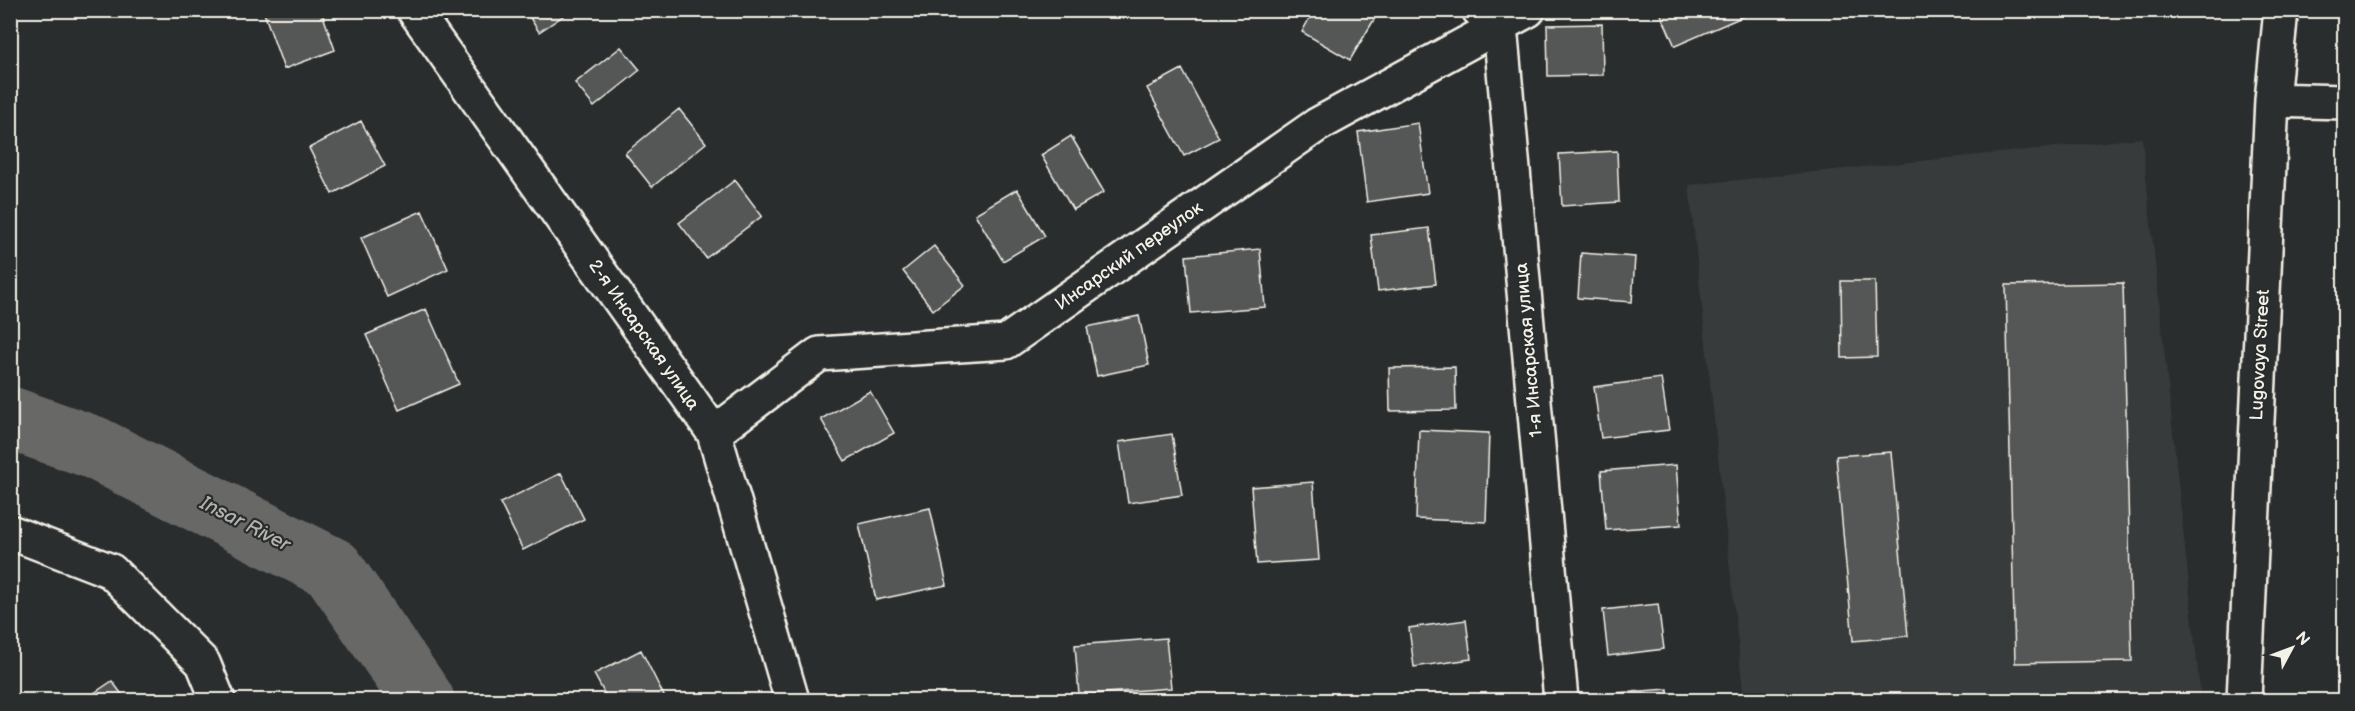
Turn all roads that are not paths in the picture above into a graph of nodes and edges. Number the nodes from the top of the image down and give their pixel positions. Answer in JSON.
{"nodes":[{"id":1,"x":414,"y":10,"type":"edge"},
{"id":2,"x":1528,"y":10,"type":"edge"},
{"id":3,"x":2281,"y":10,"type":"edge"},
{"id":4,"x":1490,"y":19,"type":"edge"},
{"id":5,"x":2272,"y":100,"type":"junction"},
{"id":6,"x":2344,"y":102,"type":"edge"},
{"id":7,"x":714,"y":433,"type":"junction"},
{"id":8,"x":10,"y":532,"type":"edge"},
{"id":9,"x":218,"y":700,"type":"edge"},
{"id":10,"x":792,"y":700,"type":"edge"},
{"id":11,"x":1561,"y":700,"type":"edge"},
{"id":12,"x":2244,"y":700,"type":"edge"}],
"edges":[{"from":1,"to":7,"type":"street","name":"2-я Инсарская улица"},
{"from":2,"to":4,"type":"street","name":"Инсарский переулок"},
{"from":3,"to":5,"type":"street","name":"Lugovaya Street"},
{"from":4,"to":7,"type":"street","name":"Инсарский переулок"},
{"from":4,"to":11,"type":"street","name":"1-я Инсарская улица"},
{"from":5,"to":6,"type":"street"},
{"from":5,"to":12,"type":"street","name":"Lugovaya Street"},
{"from":7,"to":10,"type":"street","name":"2-я Инсарская улица"},
{"from":8,"to":9,"type":"street"}]}
